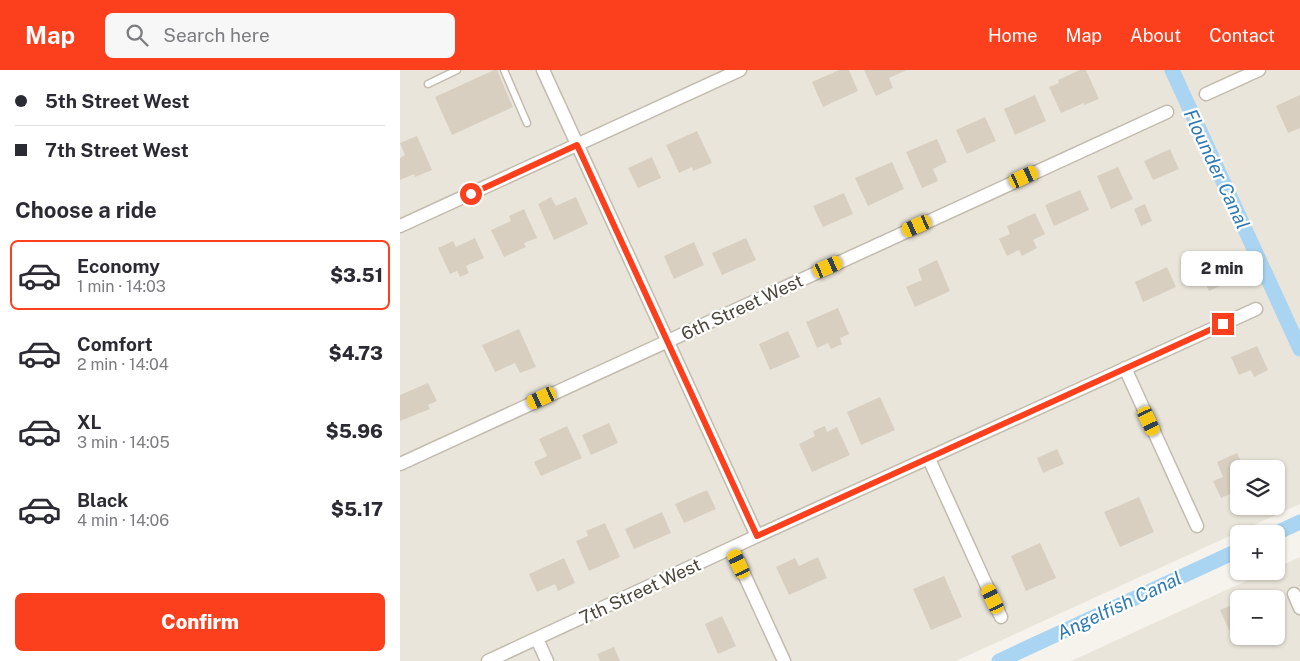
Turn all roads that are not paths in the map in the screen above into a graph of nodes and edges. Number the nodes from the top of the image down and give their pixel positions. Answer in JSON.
{"nodes":[{"id":1,"x":457,"y":70,"type":"edge"},
{"id":2,"x":504,"y":70,"type":"edge"},
{"id":3,"x":543,"y":70,"type":"edge"},
{"id":4,"x":740,"y":70,"type":"edge"},
{"id":5,"x":1259,"y":70,"type":"edge"},
{"id":6,"x":428,"y":84,"type":"dead end"},
{"id":7,"x":1206,"y":94,"type":"dead end"},
{"id":8,"x":1167,"y":112,"type":"dead end"},
{"id":9,"x":527,"y":123,"type":"dead end"},
{"id":10,"x":577,"y":145,"type":"junction"},
{"id":11,"x":400,"y":226,"type":"edge"},
{"id":12,"x":1256,"y":309,"type":"dead end"},
{"id":13,"x":667,"y":341,"type":"junction"},
{"id":14,"x":1125,"y":368,"type":"junction"},
{"id":15,"x":929,"y":459,"type":"junction"},
{"id":16,"x":400,"y":464,"type":"edge"},
{"id":17,"x":1197,"y":526,"type":"dead end"},
{"id":18,"x":757,"y":536,"type":"junction"},
{"id":19,"x":732,"y":548,"type":"junction"},
{"id":20,"x":1294,"y":594,"type":"dead end"},
{"id":21,"x":1300,"y":608,"type":"edge"},
{"id":22,"x":1001,"y":617,"type":"dead end"},
{"id":23,"x":537,"y":639,"type":"junction"},
{"id":24,"x":488,"y":661,"type":"edge"},
{"id":25,"x":547,"y":661,"type":"edge"},
{"id":26,"x":784,"y":661,"type":"edge"}],
"edges":[{"from":1,"to":6,"type":"lane"},
{"from":2,"to":9,"type":"lane"},
{"from":3,"to":10,"type":"street"},
{"from":4,"to":10,"type":"street"},
{"from":5,"to":7,"type":"street"},
{"from":8,"to":13,"type":"street","name":"6th Street West"},
{"from":10,"to":11,"type":"street"},
{"from":10,"to":13,"type":"street"},
{"from":12,"to":14,"type":"street","name":"7th Street West"},
{"from":13,"to":16,"type":"street","name":"6th Street West"},
{"from":13,"to":18,"type":"street"},
{"from":14,"to":15,"type":"street","name":"7th Street West"},
{"from":14,"to":17,"type":"street"},
{"from":15,"to":18,"type":"street","name":"7th Street West"},
{"from":15,"to":22,"type":"street"},
{"from":18,"to":19,"type":"street","name":"7th Street West"},
{"from":19,"to":23,"type":"street","name":"7th Street West"},
{"from":19,"to":26,"type":"street"},
{"from":20,"to":21,"type":"street"},
{"from":23,"to":24,"type":"street","name":"7th Street West"},
{"from":23,"to":25,"type":"street"}]}
